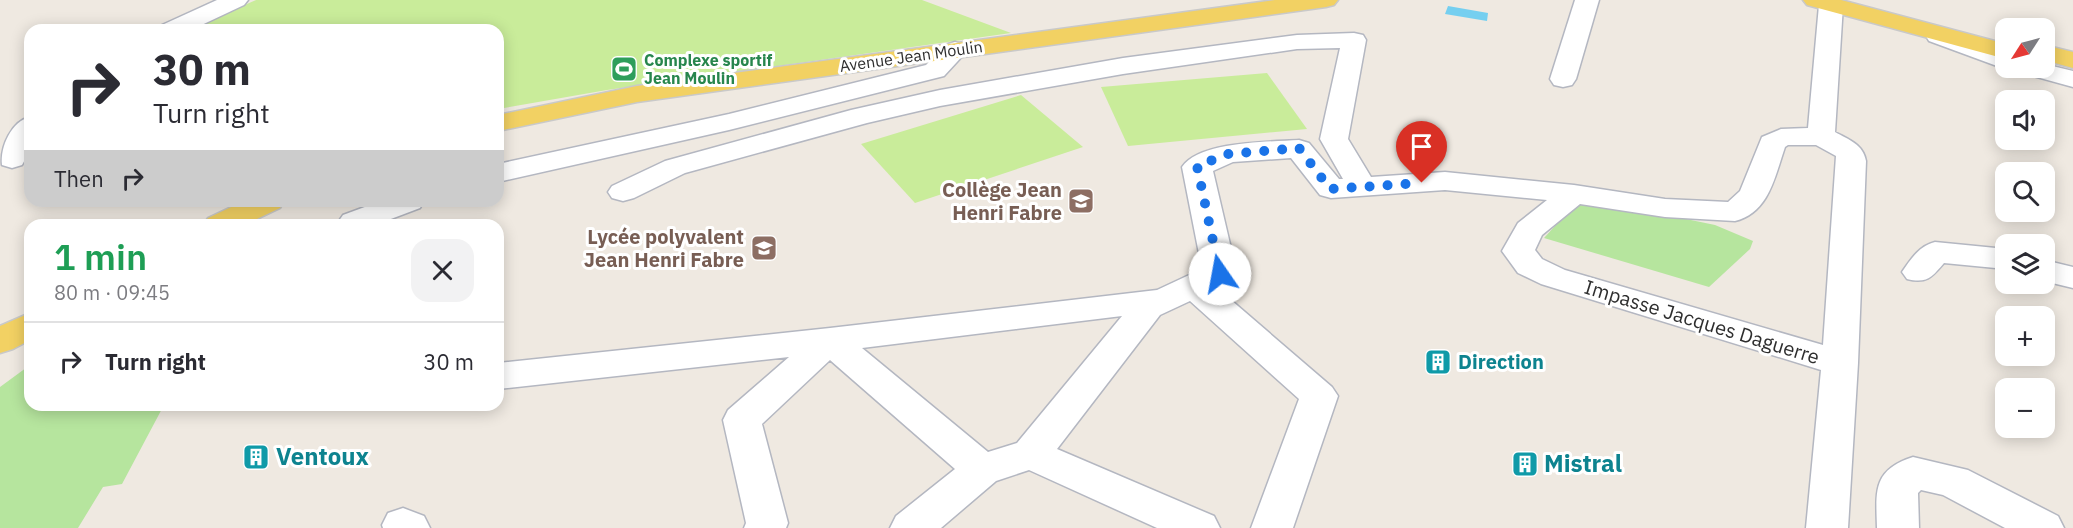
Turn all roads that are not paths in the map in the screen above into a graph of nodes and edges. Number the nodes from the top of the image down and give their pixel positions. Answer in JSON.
{"nodes":[{"id":1,"x":1321,"y":0,"type":"edge"},
{"id":2,"x":1587,"y":0,"type":"edge"},
{"id":3,"x":226,"y":1,"type":"edge"},
{"id":4,"x":1834,"y":2,"type":"edge"},
{"id":5,"x":182,"y":24,"type":"edge"},
{"id":6,"x":1925,"y":31,"type":"junction"},
{"id":7,"x":1995,"y":39,"type":"edge"},
{"id":8,"x":1995,"y":49,"type":"edge"},
{"id":9,"x":955,"y":50,"type":"junction"},
{"id":10,"x":2055,"y":55,"type":"edge"},
{"id":11,"x":1995,"y":57,"type":"edge"},
{"id":12,"x":2073,"y":60,"type":"edge"},
{"id":13,"x":2055,"y":66,"type":"edge"},
{"id":14,"x":2073,"y":71,"type":"edge"},
{"id":15,"x":2055,"y":74,"type":"edge"},
{"id":16,"x":1563,"y":79,"type":"dead end"},
{"id":17,"x":2073,"y":79,"type":"edge"},
{"id":18,"x":504,"y":122,"type":"edge"},
{"id":19,"x":24,"y":131,"type":"edge"},
{"id":20,"x":1821,"y":135,"type":"junction"},
{"id":21,"x":14,"y":159,"type":"edge"},
{"id":22,"x":504,"y":172,"type":"edge"},
{"id":23,"x":1346,"y":188,"type":"junction"},
{"id":24,"x":623,"y":192,"type":"dead end"},
{"id":25,"x":1574,"y":194,"type":"junction"},
{"id":26,"x":256,"y":207,"type":"edge"},
{"id":27,"x":393,"y":207,"type":"edge"},
{"id":28,"x":232,"y":219,"type":"edge"},
{"id":29,"x":362,"y":219,"type":"edge"},
{"id":30,"x":1995,"y":258,"type":"edge"},
{"id":31,"x":1919,"y":272,"type":"dead end"},
{"id":32,"x":2055,"y":273,"type":"edge"},
{"id":33,"x":2073,"y":278,"type":"edge"},
{"id":34,"x":1178,"y":293,"type":"junction"},
{"id":35,"x":24,"y":328,"type":"edge"},
{"id":36,"x":831,"y":340,"type":"junction"},
{"id":37,"x":0,"y":341,"type":"edge"},
{"id":38,"x":1840,"y":363,"type":"junction"},
{"id":39,"x":504,"y":375,"type":"edge"},
{"id":40,"x":1031,"y":454,"type":"junction"},
{"id":41,"x":982,"y":470,"type":"junction"},
{"id":42,"x":765,"y":528,"type":"edge"},
{"id":43,"x":911,"y":528,"type":"edge"},
{"id":44,"x":1199,"y":528,"type":"edge"},
{"id":45,"x":1272,"y":528,"type":"edge"},
{"id":46,"x":1827,"y":528,"type":"edge"},
{"id":47,"x":1898,"y":528,"type":"edge"},
{"id":48,"x":2043,"y":528,"type":"edge"}],
"edges":[{"from":1,"to":9,"type":"main road","name":"Avenue Jean Moulin"},
{"from":2,"to":16,"type":"street"},
{"from":3,"to":5,"type":"street"},
{"from":4,"to":6,"type":"main road"},
{"from":4,"to":7,"type":"main road"},
{"from":4,"to":20,"type":"street"},
{"from":6,"to":8,"type":"main road"},
{"from":6,"to":11,"type":"street"},
{"from":9,"to":18,"type":"main road","name":"Avenue Jean Moulin"},
{"from":9,"to":22,"type":"street"},
{"from":10,"to":12,"type":"main road"},
{"from":13,"to":14,"type":"main road"},
{"from":15,"to":17,"type":"street"},
{"from":19,"to":21,"type":"street"},
{"from":20,"to":25,"type":"street"},
{"from":20,"to":38,"type":"street","name":"Impasse Jacques Daguerre"},
{"from":23,"to":24,"type":"street"},
{"from":23,"to":25,"type":"street"},
{"from":23,"to":34,"type":"street"},
{"from":25,"to":38,"type":"street","name":"Impasse Jacques Daguerre"},
{"from":26,"to":28,"type":"main road"},
{"from":27,"to":29,"type":"street"},
{"from":30,"to":31,"type":"street"},
{"from":32,"to":33,"type":"street"},
{"from":34,"to":36,"type":"street"},
{"from":34,"to":40,"type":"street"},
{"from":34,"to":45,"type":"street"},
{"from":35,"to":37,"type":"main road"},
{"from":36,"to":39,"type":"street"},
{"from":36,"to":41,"type":"street"},
{"from":36,"to":42,"type":"street"},
{"from":38,"to":46,"type":"street"},
{"from":40,"to":41,"type":"street"},
{"from":40,"to":44,"type":"street"},
{"from":41,"to":43,"type":"street"},
{"from":47,"to":48,"type":"street"}]}
